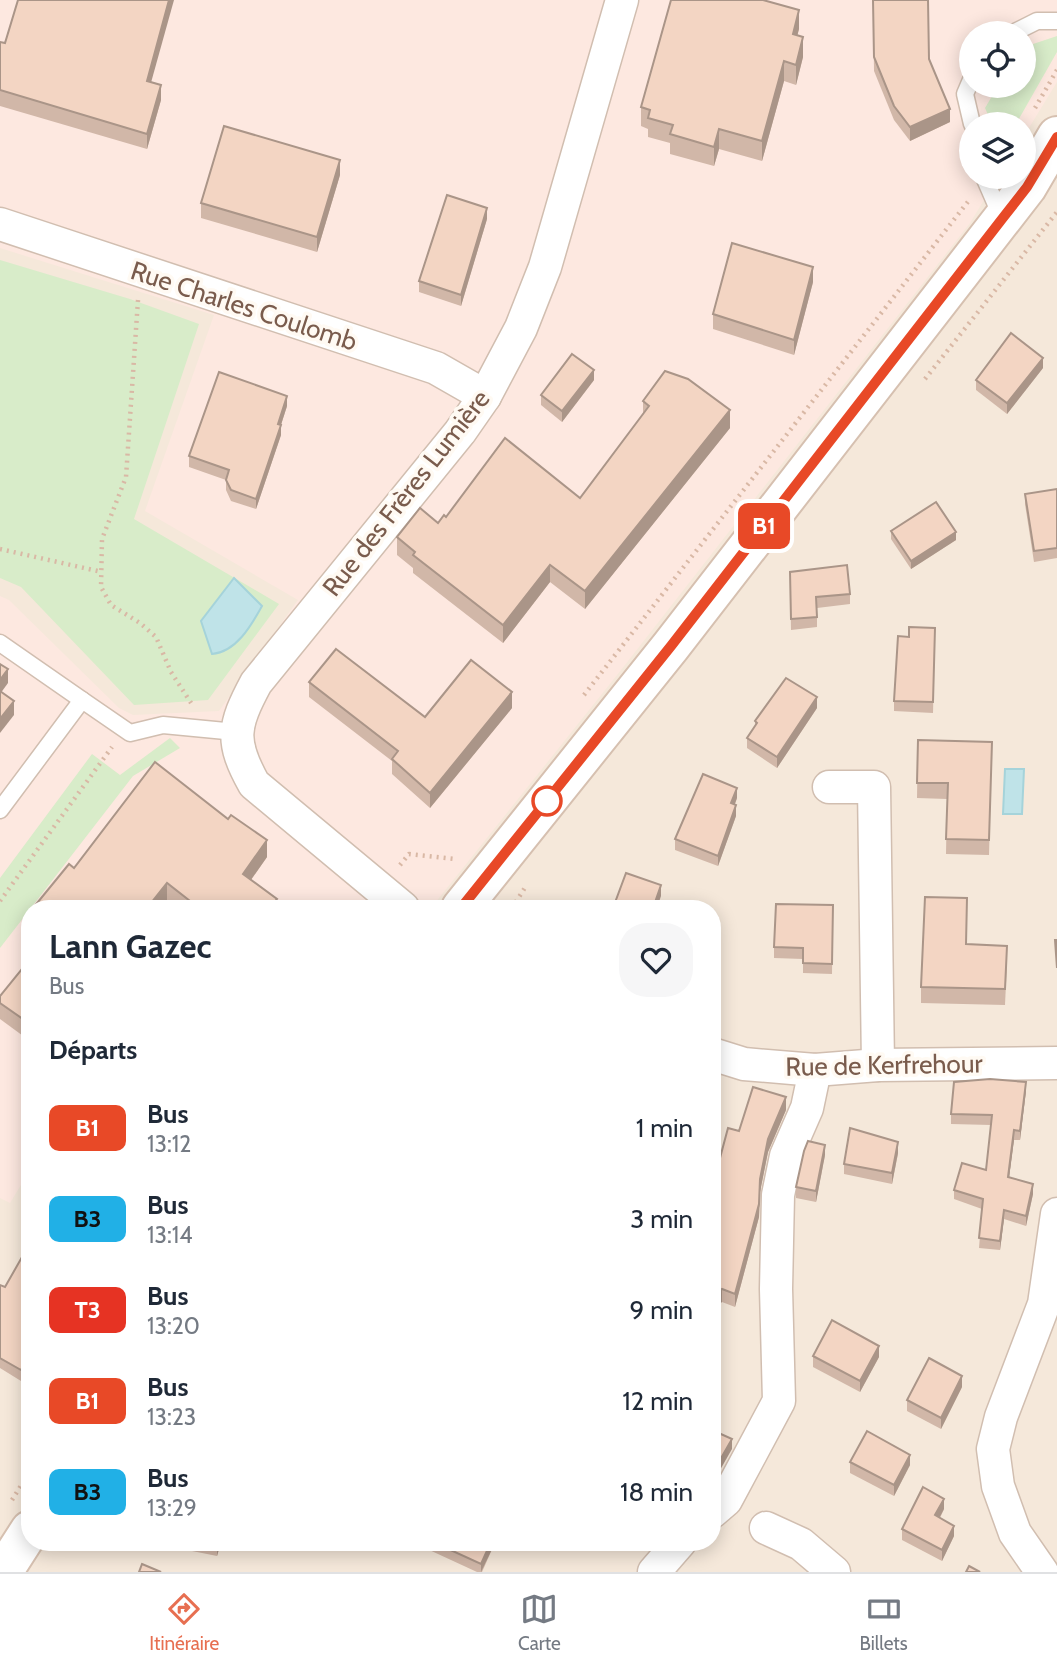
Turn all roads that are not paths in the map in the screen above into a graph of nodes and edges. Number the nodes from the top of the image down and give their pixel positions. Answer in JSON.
{"nodes":[{"id":1,"x":622,"y":0,"type":"edge"},
{"id":2,"x":1057,"y":21,"type":"edge"},
{"id":3,"x":1036,"y":22,"type":"edge"},
{"id":4,"x":1044,"y":126,"type":"edge"},
{"id":5,"x":990,"y":189,"type":"edge"},
{"id":6,"x":1002,"y":219,"type":"junction"},
{"id":7,"x":0,"y":224,"type":"edge"},
{"id":8,"x":485,"y":396,"type":"junction"},
{"id":9,"x":0,"y":643,"type":"edge"},
{"id":10,"x":82,"y":700,"type":"junction"},
{"id":11,"x":236,"y":732,"type":"junction"},
{"id":12,"x":829,"y":787,"type":"dead end"},
{"id":13,"x":0,"y":810,"type":"edge"},
{"id":14,"x":392,"y":899,"type":"edge"},
{"id":15,"x":467,"y":900,"type":"edge"},
{"id":16,"x":721,"y":1057,"type":"edge"},
{"id":17,"x":1057,"y":1063,"type":"edge"},
{"id":18,"x":878,"y":1065,"type":"junction"},
{"id":19,"x":815,"y":1070,"type":"junction"},
{"id":20,"x":1057,"y":1214,"type":"edge"},
{"id":21,"x":721,"y":1504,"type":"edge"},
{"id":22,"x":18,"y":1520,"type":"edge"},
{"id":23,"x":766,"y":1528,"type":"dead end"},
{"id":24,"x":672,"y":1551,"type":"edge"},
{"id":25,"x":4,"y":1572,"type":"edge"},
{"id":26,"x":653,"y":1572,"type":"edge"},
{"id":27,"x":834,"y":1572,"type":"edge"},
{"id":28,"x":1042,"y":1572,"type":"edge"}],
"edges":[{"from":1,"to":8,"type":"street","name":"Rue des Frères Lumière"},
{"from":2,"to":3,"type":"lane"},
{"from":4,"to":6,"type":"main road"},
{"from":5,"to":6,"type":"lane"},
{"from":6,"to":15,"type":"main road"},
{"from":7,"to":8,"type":"street","name":"Rue Charles Coulomb"},
{"from":8,"to":11,"type":"street","name":"Rue des Frères Lumière"},
{"from":9,"to":10,"type":"lane"},
{"from":10,"to":11,"type":"lane"},
{"from":10,"to":13,"type":"lane"},
{"from":11,"to":14,"type":"street"},
{"from":12,"to":18,"type":"street"},
{"from":16,"to":19,"type":"street","name":"Rue de Kerfrehour"},
{"from":17,"to":18,"type":"street","name":"Rue de Kerfrehour"},
{"from":18,"to":19,"type":"street","name":"Rue de Kerfrehour"},
{"from":19,"to":21,"type":"street"},
{"from":20,"to":28,"type":"street"},
{"from":22,"to":25,"type":"main road"},
{"from":23,"to":27,"type":"street"},
{"from":24,"to":26,"type":"street"}]}
